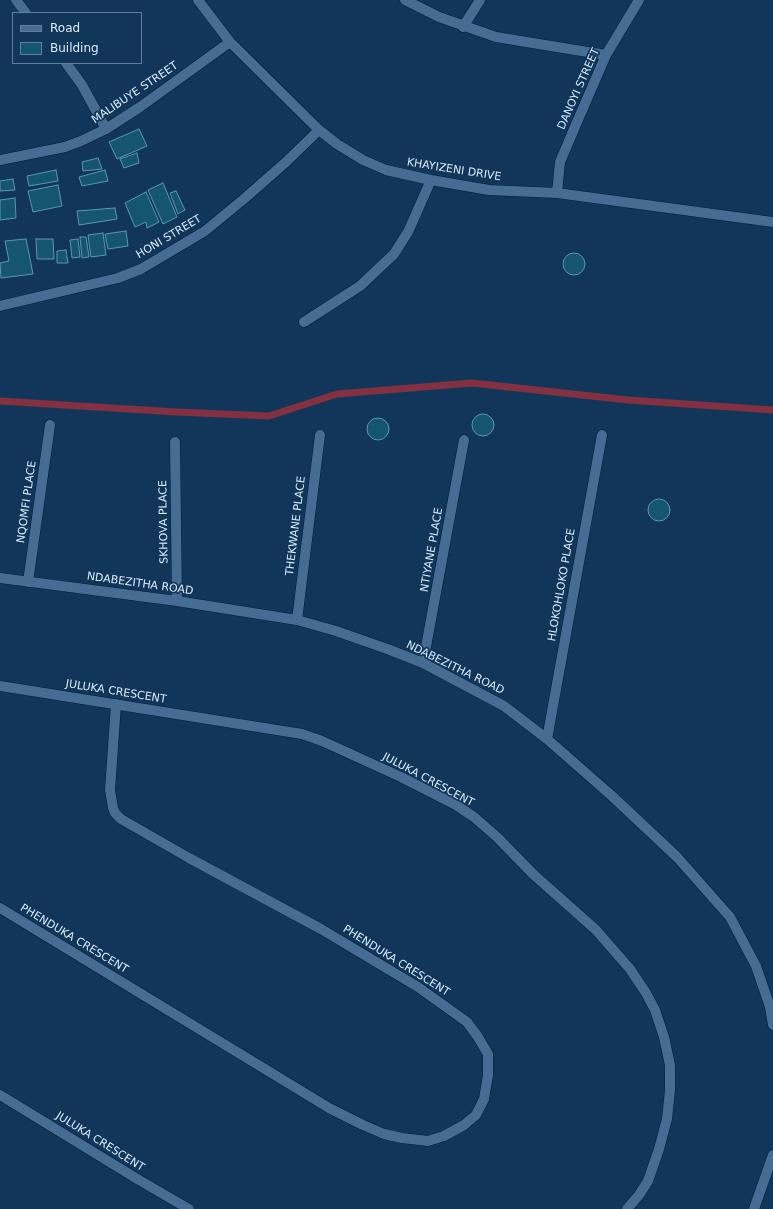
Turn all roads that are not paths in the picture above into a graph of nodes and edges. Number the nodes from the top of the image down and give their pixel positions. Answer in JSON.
{"nodes":[{"id":1,"x":16,"y":0,"type":"edge"},
{"id":2,"x":198,"y":0,"type":"edge"},
{"id":3,"x":405,"y":0,"type":"edge"},
{"id":4,"x":480,"y":0,"type":"edge"},
{"id":5,"x":639,"y":0,"type":"edge"},
{"id":6,"x":25,"y":12,"type":"edge"},
{"id":7,"x":463,"y":27,"type":"junction"},
{"id":8,"x":230,"y":42,"type":"junction"},
{"id":9,"x":606,"y":55,"type":"junction"},
{"id":10,"x":67,"y":64,"type":"edge"},
{"id":11,"x":106,"y":129,"type":"junction"},
{"id":12,"x":320,"y":130,"type":"junction"},
{"id":13,"x":0,"y":160,"type":"edge"},
{"id":14,"x":431,"y":180,"type":"junction"},
{"id":15,"x":557,"y":193,"type":"junction"},
{"id":16,"x":773,"y":222,"type":"edge"},
{"id":17,"x":0,"y":306,"type":"edge"},
{"id":18,"x":304,"y":322,"type":"dead end"},
{"id":19,"x":50,"y":425,"type":"dead end"},
{"id":20,"x":320,"y":435,"type":"dead end"},
{"id":21,"x":602,"y":435,"type":"dead end"},
{"id":22,"x":464,"y":440,"type":"dead end"},
{"id":23,"x":175,"y":442,"type":"dead end"},
{"id":24,"x":0,"y":578,"type":"edge"},
{"id":25,"x":28,"y":582,"type":"junction"},
{"id":26,"x":177,"y":601,"type":"junction"},
{"id":27,"x":297,"y":620,"type":"junction"},
{"id":28,"x":423,"y":663,"type":"junction"},
{"id":29,"x":0,"y":686,"type":"edge"},
{"id":30,"x":116,"y":704,"type":"junction"},
{"id":31,"x":546,"y":739,"type":"junction"},
{"id":32,"x":0,"y":908,"type":"edge"},
{"id":33,"x":773,"y":1025,"type":"edge"},
{"id":34,"x":0,"y":1095,"type":"edge"},
{"id":35,"x":773,"y":1155,"type":"edge"},
{"id":36,"x":189,"y":1209,"type":"edge"},
{"id":37,"x":627,"y":1209,"type":"edge"},
{"id":38,"x":754,"y":1209,"type":"edge"}],
"edges":[{"from":1,"to":6,"type":"street"},
{"from":2,"to":8,"type":"street","name":"KHAYIZENI DRIVE"},
{"from":3,"to":7,"type":"street"},
{"from":4,"to":7,"type":"street"},
{"from":5,"to":9,"type":"street","name":"DANOYI STREET"},
{"from":7,"to":9,"type":"street"},
{"from":8,"to":11,"type":"street","name":"MALIBUYE STREET"},
{"from":8,"to":12,"type":"street","name":"KHAYIZENI DRIVE"},
{"from":9,"to":15,"type":"street","name":"DANOYI STREET"},
{"from":10,"to":11,"type":"street"},
{"from":11,"to":13,"type":"street","name":"MALIBUYE STREET"},
{"from":12,"to":14,"type":"street","name":"KHAYIZENI DRIVE"},
{"from":12,"to":17,"type":"street","name":"HONI STREET"},
{"from":14,"to":15,"type":"street","name":"KHAYIZENI DRIVE"},
{"from":14,"to":18,"type":"street"},
{"from":15,"to":16,"type":"street","name":"KHAYIZENI DRIVE"},
{"from":19,"to":25,"type":"street","name":"NQOMFI PLACE"},
{"from":20,"to":27,"type":"street","name":"THEKWANE PLACE"},
{"from":21,"to":31,"type":"street","name":"HLOKOHLOKO PLACE"},
{"from":22,"to":28,"type":"street","name":"NTIYANE PLACE"},
{"from":23,"to":26,"type":"street","name":"SKHOVA PLACE"},
{"from":24,"to":25,"type":"street","name":"NDABEZITHA ROAD"},
{"from":25,"to":26,"type":"street","name":"NDABEZITHA ROAD"},
{"from":26,"to":27,"type":"street","name":"NDABEZITHA ROAD"},
{"from":27,"to":28,"type":"street","name":"NDABEZITHA ROAD"},
{"from":28,"to":31,"type":"street","name":"NDABEZITHA ROAD"},
{"from":29,"to":30,"type":"street","name":"JULUKA CRESCENT"},
{"from":30,"to":32,"type":"street","name":"PHENDUKA CRESCENT"},
{"from":30,"to":37,"type":"street","name":"JULUKA CRESCENT"},
{"from":31,"to":33,"type":"street","name":"NDABEZITHA ROAD"},
{"from":34,"to":36,"type":"street","name":"JULUKA CRESCENT"},
{"from":35,"to":38,"type":"street"}]}
